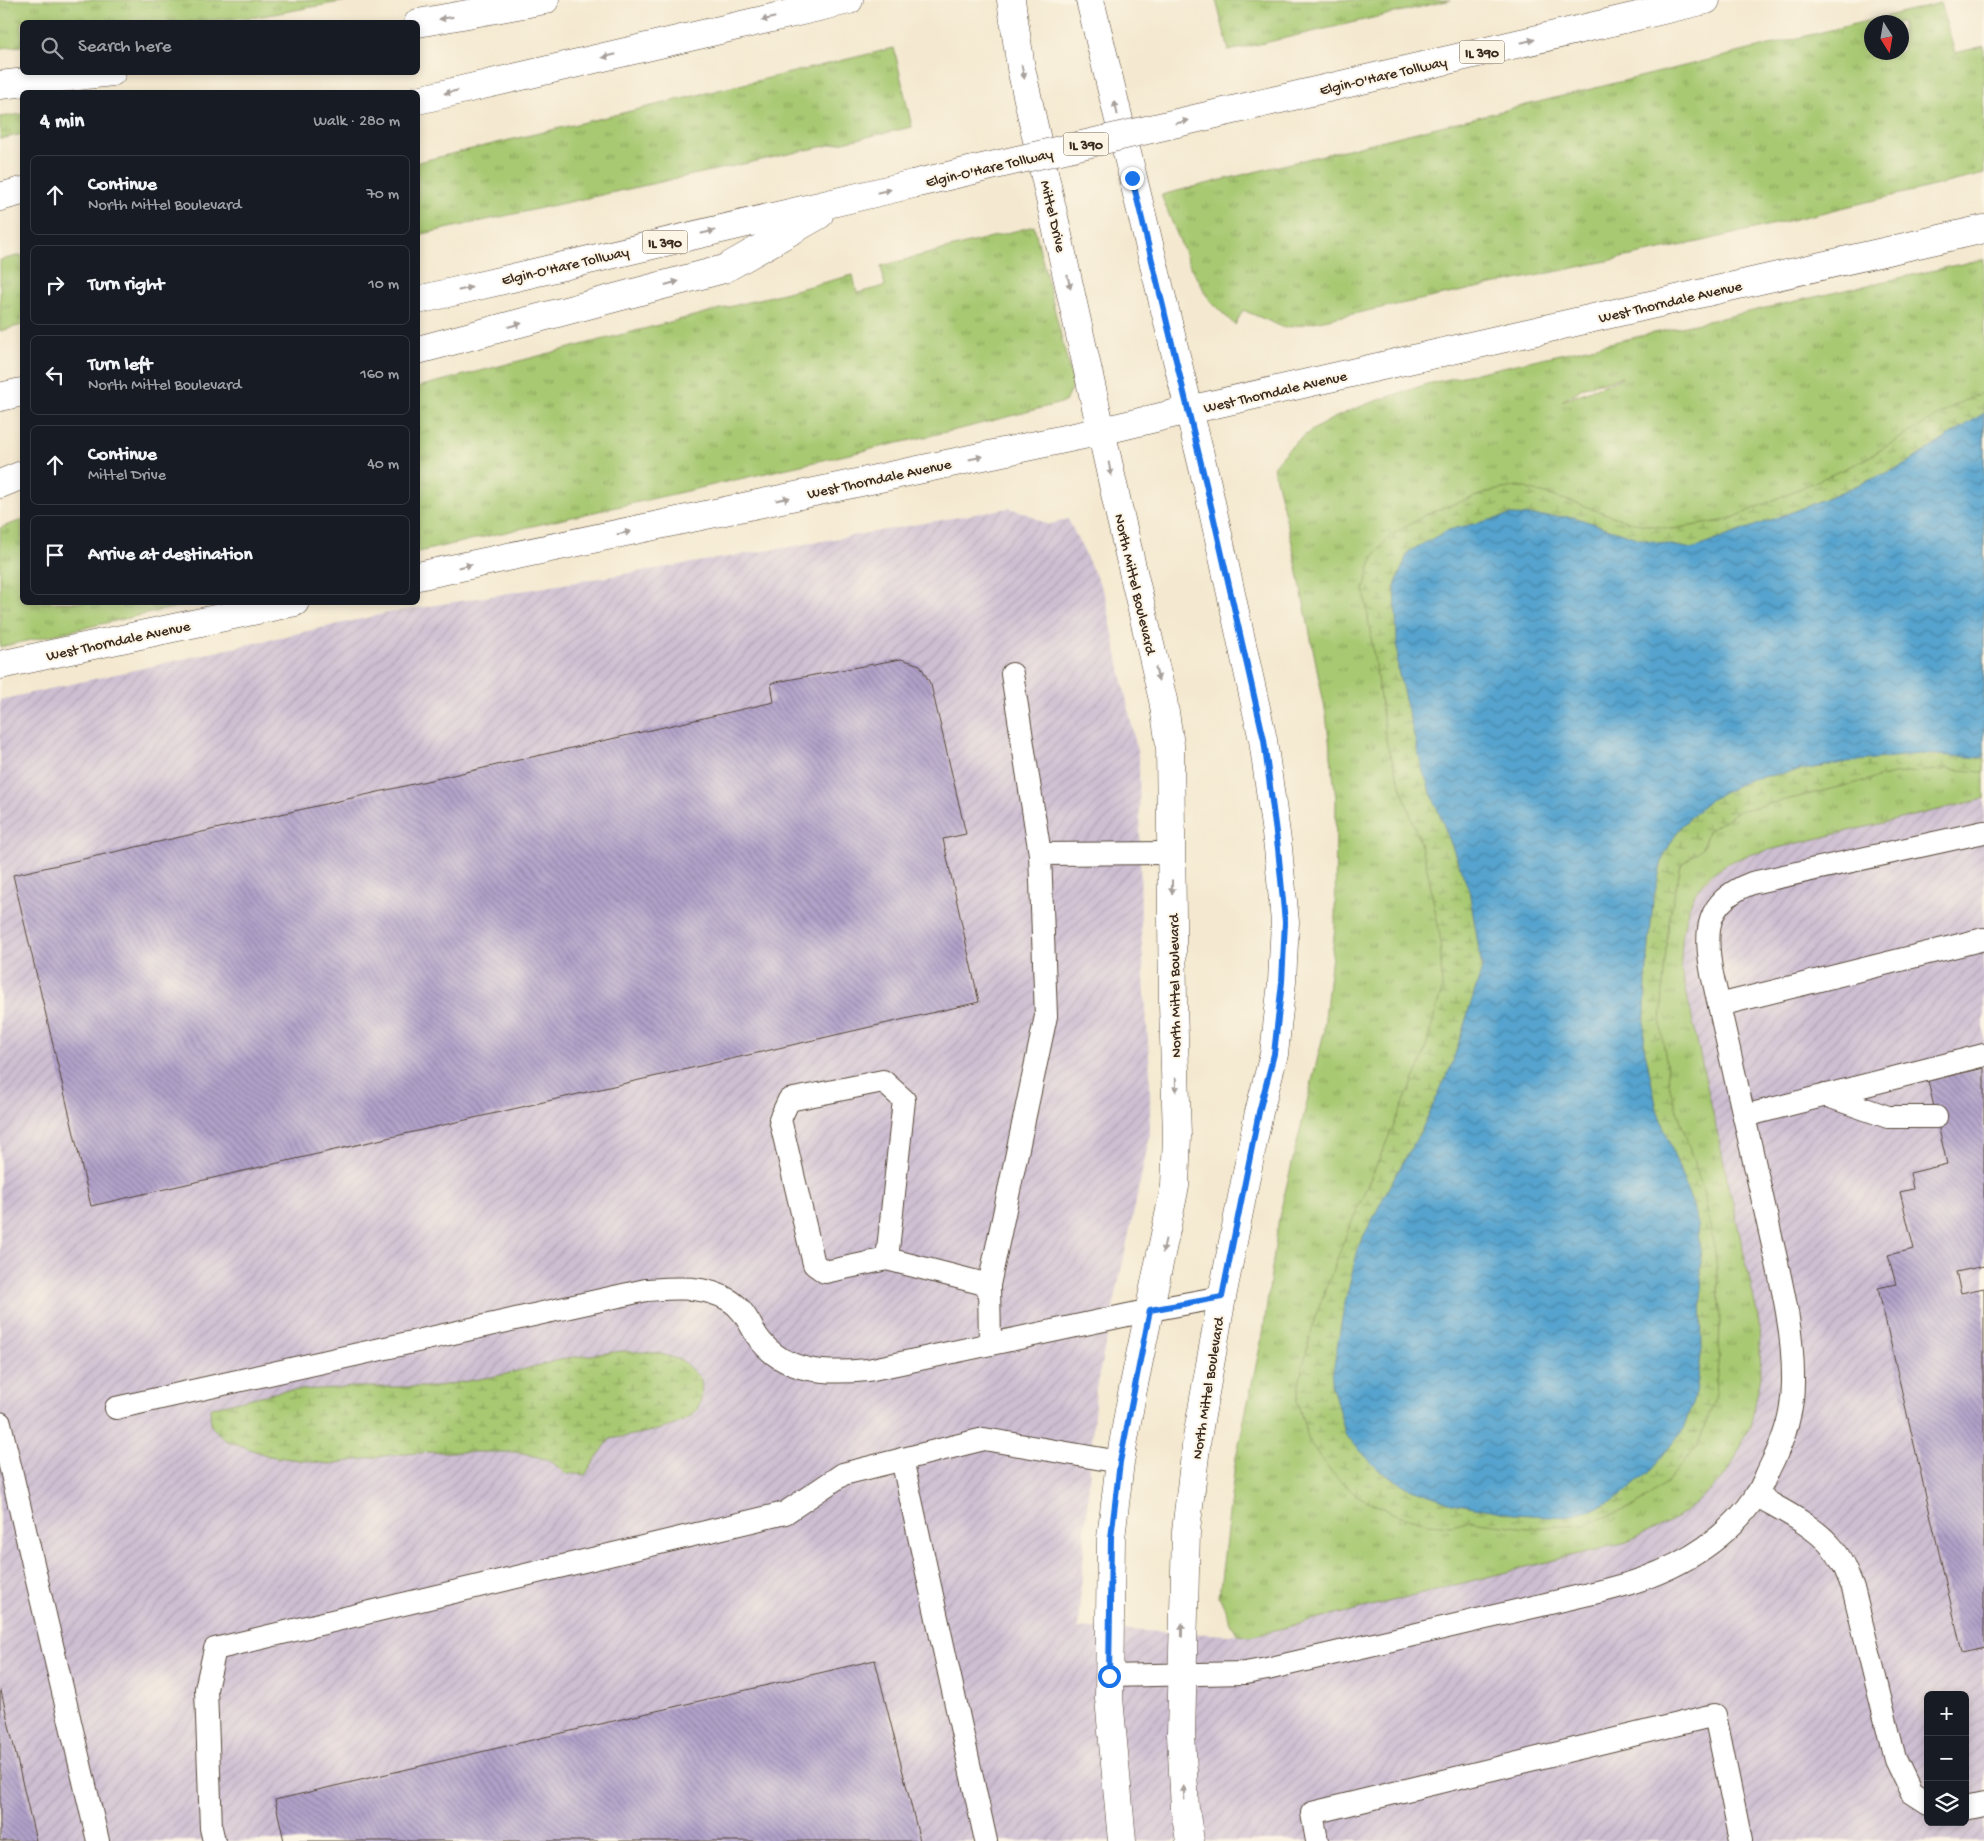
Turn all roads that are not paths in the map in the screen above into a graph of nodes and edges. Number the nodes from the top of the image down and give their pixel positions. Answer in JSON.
{"nodes":[{"id":1,"x":546,"y":0,"type":"edge"},
{"id":2,"x":849,"y":0,"type":"edge"},
{"id":3,"x":1011,"y":0,"type":"edge"},
{"id":4,"x":1090,"y":0,"type":"edge"},
{"id":5,"x":1706,"y":0,"type":"edge"},
{"id":6,"x":420,"y":23,"type":"edge"},
{"id":7,"x":86,"y":75,"type":"edge"},
{"id":8,"x":0,"y":85,"type":"edge"},
{"id":9,"x":420,"y":100,"type":"edge"},
{"id":10,"x":20,"y":192,"type":"edge"},
{"id":11,"x":0,"y":197,"type":"edge"},
{"id":12,"x":845,"y":200,"type":"junction"},
{"id":13,"x":1984,"y":229,"type":"edge"},
{"id":14,"x":420,"y":300,"type":"edge"},
{"id":15,"x":420,"y":349,"type":"edge"},
{"id":16,"x":20,"y":392,"type":"edge"},
{"id":17,"x":0,"y":397,"type":"edge"},
{"id":18,"x":1189,"y":410,"type":"junction"},
{"id":19,"x":1102,"y":431,"type":"junction"},
{"id":20,"x":20,"y":476,"type":"edge"},
{"id":21,"x":0,"y":484,"type":"edge"},
{"id":22,"x":420,"y":576,"type":"edge"},
{"id":23,"x":280,"y":605,"type":"edge"},
{"id":24,"x":0,"y":665,"type":"edge"},
{"id":25,"x":1012,"y":674,"type":"dead end"},
{"id":26,"x":1984,"y":832,"type":"edge"},
{"id":27,"x":1172,"y":853,"type":"junction"},
{"id":28,"x":1040,"y":854,"type":"junction"},
{"id":29,"x":1984,"y":939,"type":"edge"},
{"id":30,"x":1719,"y":1005,"type":"junction"},
{"id":31,"x":1984,"y":1055,"type":"edge"},
{"id":32,"x":1825,"y":1095,"type":"junction"},
{"id":33,"x":1744,"y":1116,"type":"junction"},
{"id":34,"x":1936,"y":1117,"type":"dead end"},
{"id":35,"x":887,"y":1259,"type":"junction"},
{"id":36,"x":989,"y":1285,"type":"junction"},
{"id":37,"x":1222,"y":1297,"type":"junction"},
{"id":38,"x":1150,"y":1310,"type":"junction"},
{"id":39,"x":990,"y":1344,"type":"junction"},
{"id":40,"x":116,"y":1408,"type":"dead end"},
{"id":41,"x":0,"y":1423,"type":"edge"},
{"id":42,"x":902,"y":1459,"type":"junction"},
{"id":43,"x":1120,"y":1462,"type":"junction"},
{"id":44,"x":1756,"y":1495,"type":"junction"},
{"id":45,"x":1182,"y":1673,"type":"junction"},
{"id":46,"x":1109,"y":1676,"type":"junction"},
{"id":47,"x":1924,"y":1800,"type":"edge"},
{"id":48,"x":1984,"y":1806,"type":"edge"},
{"id":49,"x":1969,"y":1808,"type":"edge"},
{"id":50,"x":98,"y":1841,"type":"edge"},
{"id":51,"x":214,"y":1841,"type":"edge"},
{"id":52,"x":986,"y":1841,"type":"edge"},
{"id":53,"x":1122,"y":1841,"type":"edge"},
{"id":54,"x":1190,"y":1841,"type":"edge"},
{"id":55,"x":1317,"y":1841,"type":"edge"},
{"id":56,"x":1741,"y":1841,"type":"edge"}],
"edges":[{"from":1,"to":6,"type":"main road","one_way":true},
{"from":2,"to":9,"type":"main road","one_way":true},
{"from":3,"to":19,"type":"main road","name":"Mittel Drive","one_way":true},
{"from":18,"to":4,"type":"main road","one_way":true},
{"from":12,"to":5,"type":"main road","name":"Elgin-O'Hare Tollway","number":"IL 390","one_way":true,"bridge":true},
{"from":7,"to":8,"type":"main road"},
{"from":10,"to":11,"type":"main road"},
{"from":14,"to":12,"type":"main road","name":"Elgin-O'Hare Tollway","number":"IL 390","one_way":true},
{"from":15,"to":12,"type":"main road","one_way":true},
{"from":13,"to":18,"type":"main road","name":"West Thorndale Avenue"},
{"from":16,"to":17,"type":"main road"},
{"from":18,"to":19,"type":"main road","name":"West Thorndale Avenue"},
{"from":18,"to":37,"type":"main road","name":"North Mittel Boulevard"},
{"from":22,"to":19,"type":"main road","name":"West Thorndale Avenue","one_way":true},
{"from":19,"to":27,"type":"main road","name":"North Mittel Boulevard","one_way":true},
{"from":20,"to":21,"type":"main road"},
{"from":23,"to":24,"type":"main road","name":"West Thorndale Avenue"},
{"from":25,"to":28,"type":"lane"},
{"from":26,"to":30,"type":"lane"},
{"from":27,"to":28,"type":"lane"},
{"from":27,"to":38,"type":"main road","name":"North Mittel Boulevard","one_way":true},
{"from":28,"to":36,"type":"lane"},
{"from":29,"to":30,"type":"lane"},
{"from":30,"to":33,"type":"lane"},
{"from":31,"to":32,"type":"lane"},
{"from":32,"to":33,"type":"lane"},
{"from":32,"to":34,"type":"lane"},
{"from":33,"to":44,"type":"lane"},
{"from":35,"to":35,"type":"lane"},
{"from":35,"to":36,"type":"lane"},
{"from":36,"to":39,"type":"lane"},
{"from":37,"to":38,"type":"lane"},
{"from":45,"to":37,"type":"main road","name":"North Mittel Boulevard","one_way":true},
{"from":38,"to":39,"type":"lane"},
{"from":38,"to":43,"type":"main road","name":"North Mittel Boulevard"},
{"from":39,"to":40,"type":"lane"},
{"from":41,"to":50,"type":"lane"},
{"from":42,"to":43,"type":"lane"},
{"from":42,"to":51,"type":"lane"},
{"from":42,"to":52,"type":"lane"},
{"from":43,"to":46,"type":"main road","name":"North Mittel Boulevard"},
{"from":44,"to":45,"type":"lane"},
{"from":44,"to":47,"type":"lane"},
{"from":45,"to":46,"type":"lane"},
{"from":54,"to":45,"type":"main road","name":"North Mittel Boulevard","one_way":true},
{"from":46,"to":53,"type":"main road","name":"North Mittel Boulevard"},
{"from":48,"to":49,"type":"lane"},
{"from":55,"to":56,"type":"lane"}]}
